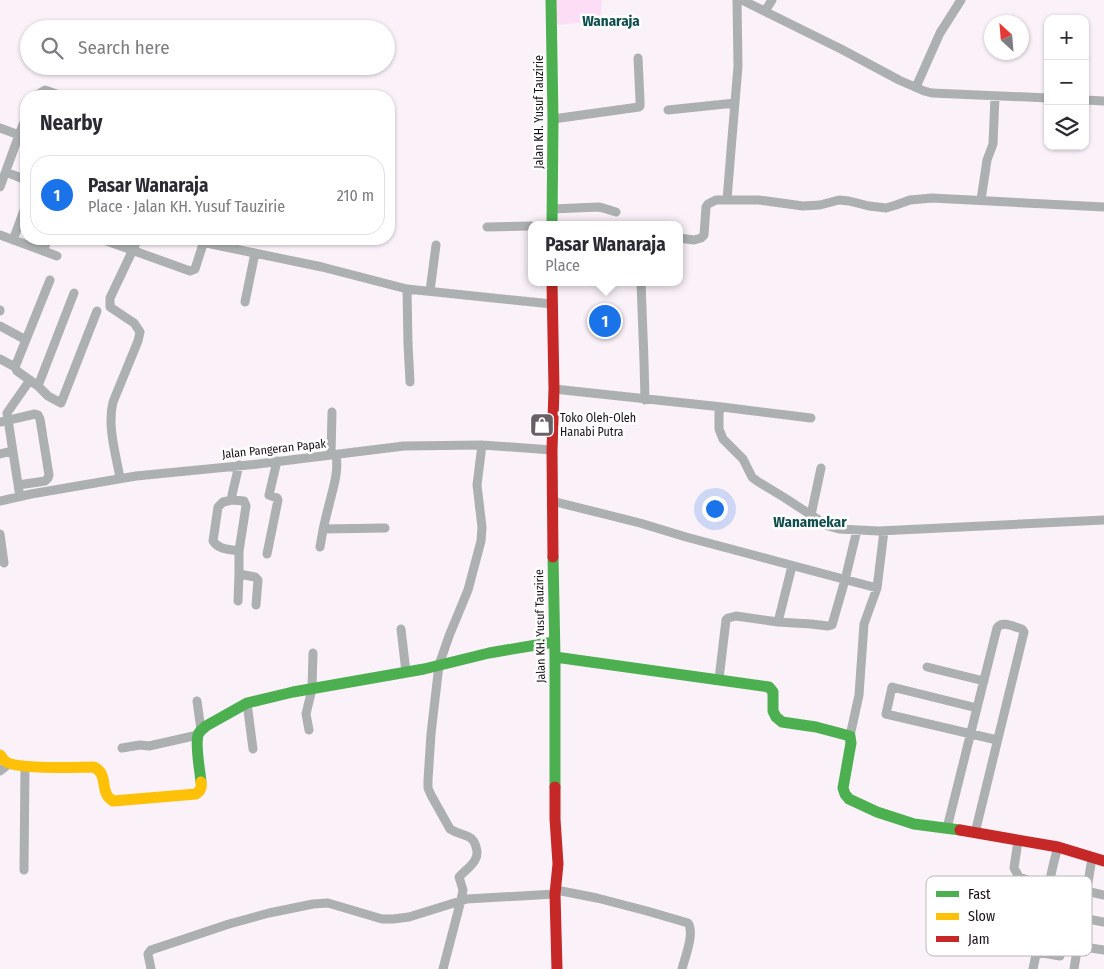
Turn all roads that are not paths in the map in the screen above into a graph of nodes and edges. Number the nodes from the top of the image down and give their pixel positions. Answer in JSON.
{"nodes":[{"id":1,"x":551,"y":0,"type":"edge"},
{"id":2,"x":737,"y":0,"type":"edge"},
{"id":3,"x":742,"y":0,"type":"edge"},
{"id":4,"x":772,"y":0,"type":"edge"},
{"id":5,"x":961,"y":0,"type":"edge"},
{"id":6,"x":765,"y":11,"type":"junction"},
{"id":7,"x":638,"y":58,"type":"dead end"},
{"id":8,"x":916,"y":87,"type":"junction"},
{"id":9,"x":995,"y":96,"type":"junction"},
{"id":10,"x":1044,"y":98,"type":"edge"},
{"id":11,"x":1089,"y":100,"type":"edge"},
{"id":12,"x":1104,"y":101,"type":"edge"},
{"id":13,"x":736,"y":103,"type":"junction"},
{"id":14,"x":668,"y":110,"type":"dead end"},
{"id":15,"x":553,"y":119,"type":"junction"},
{"id":16,"x":0,"y":128,"type":"edge"},
{"id":17,"x":19,"y":135,"type":"joint"},
{"id":18,"x":5,"y":166,"type":"edge"},
{"id":19,"x":20,"y":176,"type":"edge"},
{"id":20,"x":0,"y":187,"type":"edge"},
{"id":21,"x":728,"y":200,"type":"junction"},
{"id":22,"x":980,"y":200,"type":"junction"},
{"id":23,"x":1104,"y":207,"type":"edge"},
{"id":24,"x":552,"y":209,"type":"junction"},
{"id":25,"x":616,"y":212,"type":"dead end"},
{"id":26,"x":20,"y":221,"type":"edge"},
{"id":27,"x":552,"y":221,"type":"edge"},
{"id":28,"x":528,"y":226,"type":"edge"},
{"id":29,"x":487,"y":227,"type":"dead end"},
{"id":30,"x":0,"y":236,"type":"edge"},
{"id":31,"x":683,"y":239,"type":"edge"},
{"id":32,"x":13,"y":240,"type":"junction"},
{"id":33,"x":20,"y":243,"type":"edge"},
{"id":34,"x":27,"y":245,"type":"edge"},
{"id":35,"x":46,"y":245,"type":"edge"},
{"id":36,"x":117,"y":245,"type":"edge"},
{"id":37,"x":136,"y":245,"type":"edge"},
{"id":38,"x":199,"y":245,"type":"edge"},
{"id":39,"x":221,"y":245,"type":"edge"},
{"id":40,"x":436,"y":245,"type":"dead end"},
{"id":41,"x":43,"y":251,"type":"junction"},
{"id":42,"x":133,"y":251,"type":"junction"},
{"id":43,"x":255,"y":253,"type":"junction"},
{"id":44,"x":57,"y":256,"type":"dead end"},
{"id":45,"x":50,"y":280,"type":"dead end"},
{"id":46,"x":552,"y":286,"type":"edge"},
{"id":47,"x":641,"y":286,"type":"edge"},
{"id":48,"x":408,"y":289,"type":"junction"},
{"id":49,"x":430,"y":291,"type":"junction"},
{"id":50,"x":74,"y":293,"type":"dead end"},
{"id":51,"x":245,"y":302,"type":"dead end"},
{"id":52,"x":552,"y":304,"type":"junction"},
{"id":53,"x":97,"y":312,"type":"dead end"},
{"id":54,"x":0,"y":326,"type":"edge"},
{"id":55,"x":26,"y":340,"type":"junction"},
{"id":56,"x":0,"y":359,"type":"edge"},
{"id":57,"x":15,"y":367,"type":"junction"},
{"id":58,"x":30,"y":380,"type":"junction"},
{"id":59,"x":410,"y":382,"type":"dead end"},
{"id":60,"x":38,"y":386,"type":"junction"},
{"id":61,"x":554,"y":389,"type":"junction"},
{"id":62,"x":645,"y":400,"type":"junction"},
{"id":63,"x":722,"y":407,"type":"junction"},
{"id":64,"x":332,"y":412,"type":"dead end"},
{"id":65,"x":811,"y":418,"type":"dead end"},
{"id":66,"x":4,"y":421,"type":"edge"},
{"id":67,"x":482,"y":445,"type":"junction"},
{"id":68,"x":552,"y":450,"type":"junction"},
{"id":69,"x":12,"y":451,"type":"junction"},
{"id":70,"x":0,"y":454,"type":"edge"},
{"id":71,"x":334,"y":455,"type":"junction"},
{"id":72,"x":278,"y":461,"type":"junction"},
{"id":73,"x":239,"y":465,"type":"junction"},
{"id":74,"x":821,"y":468,"type":"dead end"},
{"id":75,"x":120,"y":478,"type":"junction"},
{"id":76,"x":18,"y":485,"type":"junction"},
{"id":77,"x":20,"y":496,"type":"junction"},
{"id":78,"x":232,"y":500,"type":"junction"},
{"id":79,"x":0,"y":501,"type":"edge"},
{"id":80,"x":552,"y":501,"type":"junction"},
{"id":81,"x":810,"y":515,"type":"junction"},
{"id":82,"x":1104,"y":520,"type":"edge"},
{"id":83,"x":385,"y":528,"type":"dead end"},
{"id":84,"x":323,"y":529,"type":"junction"},
{"id":85,"x":857,"y":530,"type":"junction"},
{"id":86,"x":884,"y":530,"type":"junction"},
{"id":87,"x":0,"y":534,"type":"edge"},
{"id":88,"x":320,"y":547,"type":"dead end"},
{"id":89,"x":239,"y":551,"type":"junction"},
{"id":90,"x":267,"y":554,"type":"dead end"},
{"id":91,"x":4,"y":563,"type":"dead end"},
{"id":92,"x":792,"y":566,"type":"junction"},
{"id":93,"x":239,"y":574,"type":"junction"},
{"id":94,"x":845,"y":580,"type":"junction"},
{"id":95,"x":877,"y":588,"type":"junction"},
{"id":96,"x":238,"y":601,"type":"dead end"},
{"id":97,"x":256,"y":605,"type":"dead end"},
{"id":98,"x":778,"y":622,"type":"junction"},
{"id":99,"x":401,"y":629,"type":"dead end"},
{"id":100,"x":554,"y":642,"type":"junction"},
{"id":101,"x":313,"y":653,"type":"dead end"},
{"id":102,"x":555,"y":657,"type":"junction"},
{"id":103,"x":439,"y":665,"type":"junction"},
{"id":104,"x":927,"y":667,"type":"dead end"},
{"id":105,"x":406,"y":672,"type":"junction"},
{"id":106,"x":719,"y":679,"type":"junction"},
{"id":107,"x":984,"y":681,"type":"junction"},
{"id":108,"x":312,"y":689,"type":"junction"},
{"id":109,"x":196,"y":701,"type":"dead end"},
{"id":110,"x":247,"y":703,"type":"junction"},
{"id":111,"x":977,"y":708,"type":"junction"},
{"id":112,"x":310,"y":730,"type":"dead end"},
{"id":113,"x":199,"y":732,"type":"junction"},
{"id":114,"x":971,"y":734,"type":"junction"},
{"id":115,"x":850,"y":736,"type":"junction"},
{"id":116,"x":997,"y":740,"type":"junction"},
{"id":117,"x":122,"y":748,"type":"dead end"},
{"id":118,"x":253,"y":749,"type":"dead end"},
{"id":119,"x":0,"y":755,"type":"edge"},
{"id":120,"x":25,"y":766,"type":"junction"},
{"id":121,"x":4,"y":768,"type":"edge"},
{"id":122,"x":947,"y":828,"type":"junction"},
{"id":123,"x":975,"y":833,"type":"junction"},
{"id":124,"x":1018,"y":841,"type":"junction"},
{"id":125,"x":1058,"y":847,"type":"junction"},
{"id":126,"x":1092,"y":858,"type":"junction"},
{"id":127,"x":1104,"y":861,"type":"edge"},
{"id":128,"x":24,"y":870,"type":"dead end"},
{"id":129,"x":1018,"y":876,"type":"edge"},
{"id":130,"x":1050,"y":876,"type":"edge"},
{"id":131,"x":1089,"y":876,"type":"edge"},
{"id":132,"x":556,"y":892,"type":"junction"},
{"id":133,"x":461,"y":900,"type":"junction"},
{"id":134,"x":1036,"y":956,"type":"edge"},
{"id":135,"x":1076,"y":956,"type":"edge"},
{"id":136,"x":151,"y":969,"type":"edge"},
{"id":137,"x":443,"y":969,"type":"edge"},
{"id":138,"x":557,"y":969,"type":"edge"},
{"id":139,"x":682,"y":969,"type":"edge"},
{"id":140,"x":1033,"y":969,"type":"edge"},
{"id":141,"x":1074,"y":969,"type":"edge"}],
"edges":[{"from":1,"to":15,"type":"street","name":"Jalan KH. Yusuf Tauzirie"},
{"from":2,"to":13,"type":"street"},
{"from":3,"to":6,"type":"street"},
{"from":4,"to":6,"type":"street"},
{"from":5,"to":8,"type":"street"},
{"from":6,"to":8,"type":"street"},
{"from":7,"to":15,"type":"street"},
{"from":8,"to":9,"type":"street"},
{"from":9,"to":10,"type":"street"},
{"from":9,"to":22,"type":"street"},
{"from":11,"to":12,"type":"street"},
{"from":13,"to":14,"type":"street"},
{"from":13,"to":21,"type":"street"},
{"from":15,"to":24,"type":"street","name":"Jalan KH. Yusuf Tauzirie"},
{"from":16,"to":17,"type":"street"},
{"from":17,"to":18,"type":"street"},
{"from":18,"to":19,"type":"street"},
{"from":18,"to":20,"type":"street"},
{"from":21,"to":22,"type":"street"},
{"from":21,"to":31,"type":"street"},
{"from":22,"to":23,"type":"street"},
{"from":24,"to":25,"type":"street"},
{"from":24,"to":27,"type":"street","name":"Jalan KH. Yusuf Tauzirie"},
{"from":26,"to":32,"type":"street"},
{"from":28,"to":29,"type":"street"},
{"from":30,"to":32,"type":"street"},
{"from":32,"to":33,"type":"street"},
{"from":34,"to":41,"type":"street"},
{"from":35,"to":41,"type":"street"},
{"from":36,"to":42,"type":"street"},
{"from":37,"to":42,"type":"street"},
{"from":38,"to":42,"type":"street"},
{"from":39,"to":43,"type":"street"},
{"from":40,"to":49,"type":"street"},
{"from":41,"to":44,"type":"street"},
{"from":42,"to":75,"type":"street"},
{"from":43,"to":48,"type":"street"},
{"from":43,"to":51,"type":"street"},
{"from":45,"to":55,"type":"street"},
{"from":46,"to":52,"type":"street","name":"Jalan KH. Yusuf Tauzirie"},
{"from":47,"to":62,"type":"street"},
{"from":48,"to":49,"type":"street"},
{"from":48,"to":59,"type":"street"},
{"from":49,"to":52,"type":"street"},
{"from":50,"to":60,"type":"street"},
{"from":52,"to":61,"type":"street","name":"Jalan KH. Yusuf Tauzirie"},
{"from":53,"to":60,"type":"street"},
{"from":54,"to":55,"type":"street"},
{"from":55,"to":57,"type":"street"},
{"from":56,"to":57,"type":"street"},
{"from":57,"to":58,"type":"street"},
{"from":58,"to":60,"type":"street"},
{"from":58,"to":66,"type":"street"},
{"from":61,"to":62,"type":"street"},
{"from":61,"to":68,"type":"street","name":"Jalan KH. Yusuf Tauzirie"},
{"from":62,"to":63,"type":"street"},
{"from":63,"to":65,"type":"street"},
{"from":63,"to":81,"type":"street"},
{"from":64,"to":71,"type":"street"},
{"from":66,"to":69,"type":"street"},
{"from":66,"to":76,"type":"street"},
{"from":67,"to":68,"type":"street","name":"Jalan Pangeran Papak"},
{"from":67,"to":71,"type":"street","name":"Jalan Pangeran Papak"},
{"from":67,"to":103,"type":"street"},
{"from":68,"to":80,"type":"street","name":"Jalan KH. Yusuf Tauzirie"},
{"from":69,"to":70,"type":"street"},
{"from":69,"to":76,"type":"street"},
{"from":71,"to":72,"type":"street","name":"Jalan Pangeran Papak"},
{"from":71,"to":84,"type":"street"},
{"from":72,"to":73,"type":"street","name":"Jalan Pangeran Papak"},
{"from":72,"to":90,"type":"street"},
{"from":73,"to":75,"type":"street","name":"Jalan Pangeran Papak"},
{"from":73,"to":78,"type":"street"},
{"from":74,"to":81,"type":"street"},
{"from":75,"to":77,"type":"street","name":"Jalan Pangeran Papak"},
{"from":76,"to":77,"type":"street"},
{"from":77,"to":79,"type":"street","name":"Jalan Pangeran Papak"},
{"from":78,"to":89,"type":"street"},
{"from":78,"to":89,"type":"street"},
{"from":80,"to":92,"type":"street"},
{"from":80,"to":100,"type":"street","name":"Jalan KH. Yusuf Tauzirie"},
{"from":81,"to":85,"type":"street"},
{"from":82,"to":86,"type":"street"},
{"from":83,"to":84,"type":"street"},
{"from":84,"to":88,"type":"street"},
{"from":85,"to":86,"type":"street"},
{"from":85,"to":94,"type":"street"},
{"from":86,"to":95,"type":"street"},
{"from":87,"to":91,"type":"street"},
{"from":89,"to":93,"type":"street"},
{"from":92,"to":94,"type":"street"},
{"from":92,"to":98,"type":"street"},
{"from":93,"to":96,"type":"street"},
{"from":93,"to":97,"type":"street"},
{"from":94,"to":95,"type":"street"},
{"from":94,"to":98,"type":"street"},
{"from":95,"to":115,"type":"street"},
{"from":98,"to":106,"type":"street"},
{"from":99,"to":105,"type":"street"},
{"from":100,"to":102,"type":"street","name":"Jalan KH. Yusuf Tauzirie"},
{"from":100,"to":103,"type":"street"},
{"from":101,"to":108,"type":"street"},
{"from":102,"to":106,"type":"street"},
{"from":102,"to":132,"type":"street","name":"Jalan KH. Yusuf Tauzirie"},
{"from":103,"to":105,"type":"street"},
{"from":103,"to":133,"type":"street"},
{"from":104,"to":107,"type":"street"},
{"from":105,"to":108,"type":"street"},
{"from":106,"to":115,"type":"street"},
{"from":107,"to":111,"type":"street"},
{"from":107,"to":116,"type":"street"},
{"from":108,"to":110,"type":"street"},
{"from":108,"to":112,"type":"street"},
{"from":109,"to":113,"type":"street"},
{"from":110,"to":113,"type":"street"},
{"from":110,"to":118,"type":"street"},
{"from":111,"to":114,"type":"street"},
{"from":111,"to":114,"type":"street"},
{"from":113,"to":117,"type":"street"},
{"from":113,"to":120,"type":"street"},
{"from":114,"to":116,"type":"street"},
{"from":114,"to":122,"type":"street"},
{"from":115,"to":122,"type":"street"},
{"from":116,"to":123,"type":"street"},
{"from":119,"to":121,"type":"street"},
{"from":120,"to":121,"type":"street"},
{"from":120,"to":128,"type":"street"},
{"from":122,"to":123,"type":"street"},
{"from":123,"to":124,"type":"street"},
{"from":124,"to":125,"type":"street"},
{"from":124,"to":129,"type":"street"},
{"from":125,"to":126,"type":"street"},
{"from":125,"to":130,"type":"street"},
{"from":126,"to":127,"type":"street"},
{"from":126,"to":131,"type":"street"},
{"from":132,"to":133,"type":"street"},
{"from":132,"to":138,"type":"street","name":"Jalan KH. Yusuf Tauzirie"},
{"from":132,"to":139,"type":"street"},
{"from":133,"to":136,"type":"street"},
{"from":133,"to":137,"type":"street"},
{"from":134,"to":140,"type":"street"},
{"from":135,"to":141,"type":"street"}]}
